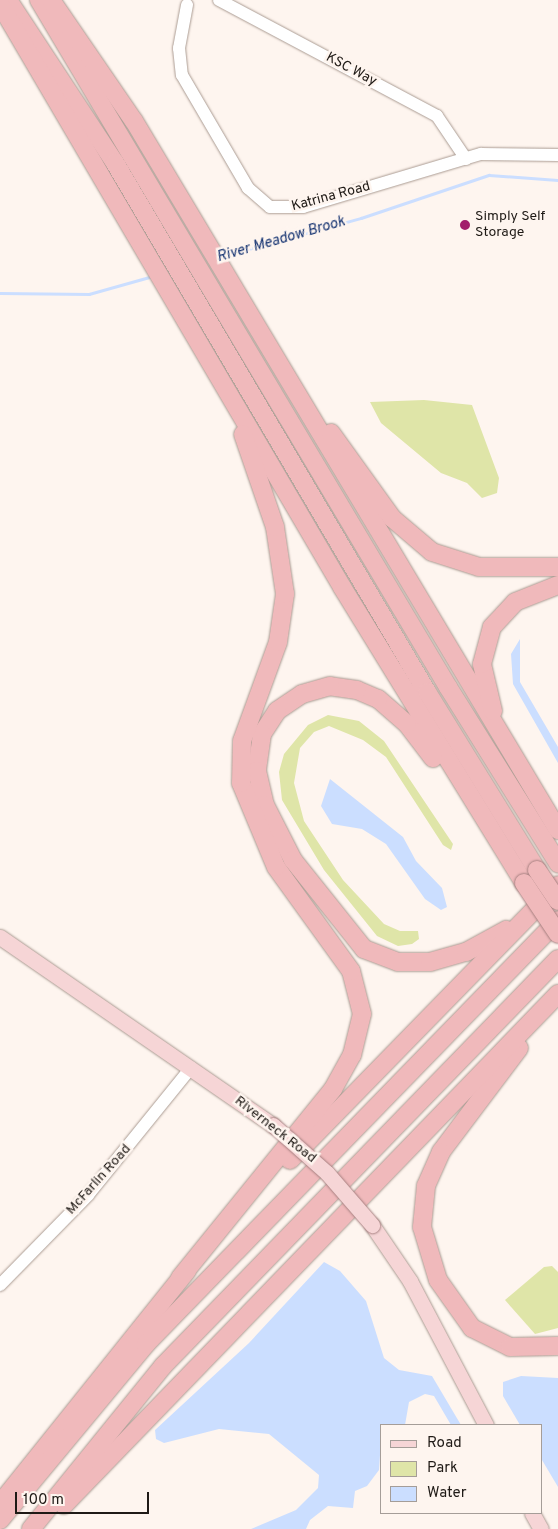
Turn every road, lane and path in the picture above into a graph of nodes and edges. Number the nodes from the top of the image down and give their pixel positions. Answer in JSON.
{"nodes":[{"id":1,"x":8,"y":0,"type":"edge"},
{"id":2,"x":38,"y":0,"type":"edge"},
{"id":3,"x":51,"y":0,"type":"edge"},
{"id":4,"x":219,"y":0,"type":"edge"},
{"id":5,"x":0,"y":4,"type":"edge"},
{"id":6,"x":187,"y":5,"type":"dead end"},
{"id":7,"x":558,"y":155,"type":"edge"},
{"id":8,"x":466,"y":158,"type":"junction"},
{"id":9,"x":252,"y":320,"type":"junction"},
{"id":10,"x":232,"y":396,"type":"junction"},
{"id":11,"x":558,"y":567,"type":"edge"},
{"id":12,"x":558,"y":585,"type":"edge"},
{"id":13,"x":534,"y":792,"type":"junction"},
{"id":14,"x":558,"y":830,"type":"edge"},
{"id":15,"x":555,"y":859,"type":"edge"},
{"id":16,"x":524,"y":883,"type":"junction"},
{"id":17,"x":558,"y":885,"type":"edge"},
{"id":18,"x":558,"y":901,"type":"edge"},
{"id":19,"x":531,"y":913,"type":"junction"},
{"id":20,"x":558,"y":920,"type":"edge"},
{"id":21,"x":558,"y":934,"type":"edge"},
{"id":22,"x":0,"y":937,"type":"edge"},
{"id":23,"x":558,"y":959,"type":"edge"},
{"id":24,"x":558,"y":994,"type":"edge"},
{"id":25,"x":558,"y":998,"type":"edge"},
{"id":26,"x":191,"y":1068,"type":"junction"},
{"id":27,"x":180,"y":1278,"type":"junction"},
{"id":28,"x":0,"y":1284,"type":"edge"},
{"id":29,"x":558,"y":1346,"type":"edge"},
{"id":30,"x":485,"y":1424,"type":"edge"},
{"id":31,"x":0,"y":1504,"type":"edge"},
{"id":32,"x":533,"y":1514,"type":"edge"},
{"id":33,"x":0,"y":1520,"type":"edge"},
{"id":34,"x":31,"y":1529,"type":"edge"},
{"id":35,"x":41,"y":1529,"type":"edge"},
{"id":36,"x":541,"y":1529,"type":"edge"}],
"edges":[{"from":1,"to":18,"type":"highway","bridge":true},
{"from":2,"to":15,"type":"highway"},
{"from":3,"to":9,"type":"highway"},
{"from":4,"to":8,"type":"street","name":"KSC Way"},
{"from":5,"to":10,"type":"highway"},
{"from":6,"to":8,"type":"street","name":"Katrina Road"},
{"from":7,"to":8,"type":"street","name":"Katrina Road"},
{"from":9,"to":11,"type":"highway"},
{"from":9,"to":13,"type":"highway"},
{"from":10,"to":16,"type":"highway"},
{"from":10,"to":27,"type":"highway"},
{"from":12,"to":13,"type":"highway"},
{"from":13,"to":14,"type":"highway"},
{"from":16,"to":19,"type":"highway"},
{"from":16,"to":21,"type":"highway","bridge":true},
{"from":17,"to":19,"type":"highway"},
{"from":19,"to":27,"type":"highway"},
{"from":20,"to":33,"type":"highway"},
{"from":22,"to":26,"type":"main road","name":"Riverneck Road"},
{"from":23,"to":34,"type":"highway"},
{"from":24,"to":35,"type":"highway"},
{"from":25,"to":29,"type":"highway"},
{"from":26,"to":28,"type":"street","name":"McFarlin Road"},
{"from":26,"to":30,"type":"main road","name":"Riverneck Road","bridge":true},
{"from":27,"to":31,"type":"highway"},
{"from":32,"to":36,"type":"main road"}]}
